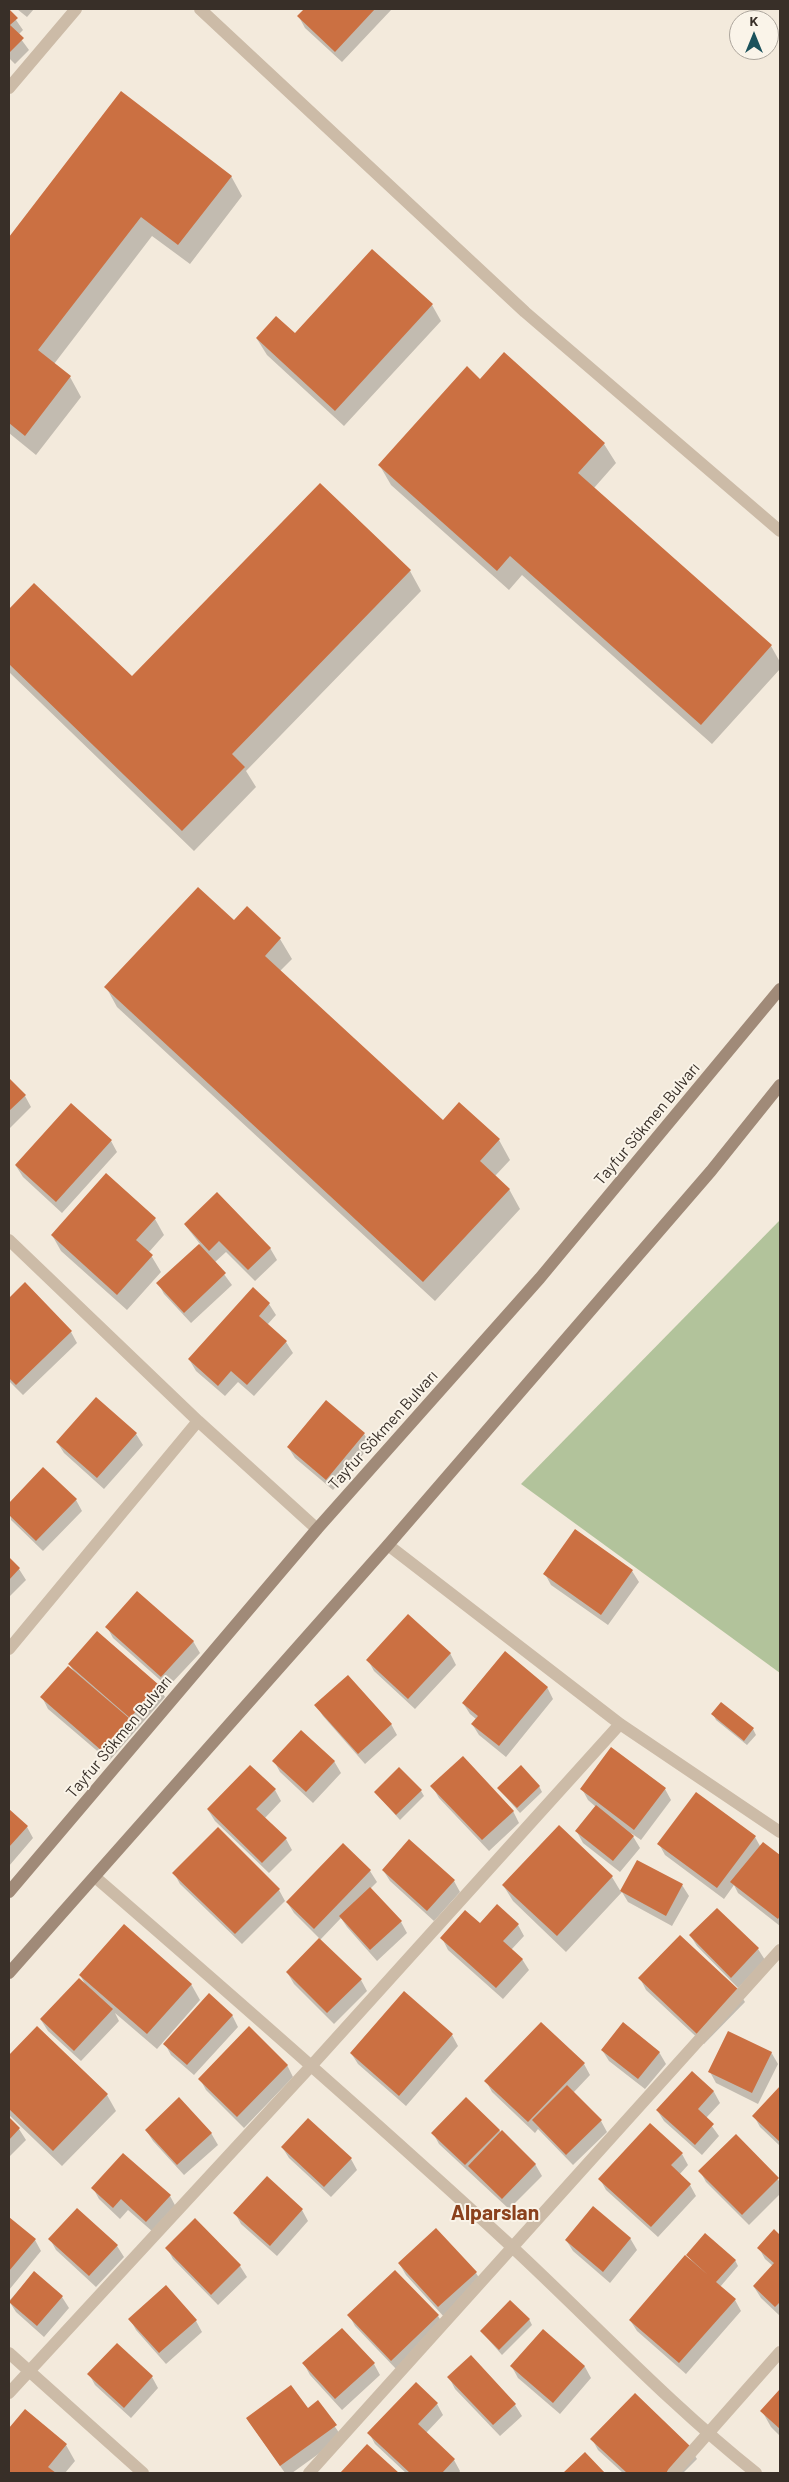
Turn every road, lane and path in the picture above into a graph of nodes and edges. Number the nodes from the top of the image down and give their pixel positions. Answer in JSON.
{"nodes":[{"id":1,"x":76,"y":9,"type":"edge"},
{"id":2,"x":200,"y":9,"type":"edge"},
{"id":3,"x":9,"y":88,"type":"edge"},
{"id":4,"x":780,"y":531,"type":"edge"},
{"id":5,"x":780,"y":989,"type":"edge"},
{"id":6,"x":780,"y":1085,"type":"edge"},
{"id":7,"x":9,"y":1240,"type":"edge"},
{"id":8,"x":198,"y":1421,"type":"junction"},
{"id":9,"x":317,"y":1529,"type":"junction"},
{"id":10,"x":388,"y":1545,"type":"junction"},
{"id":11,"x":9,"y":1649,"type":"edge"},
{"id":12,"x":620,"y":1724,"type":"junction"},
{"id":13,"x":780,"y":1832,"type":"edge"},
{"id":14,"x":96,"y":1877,"type":"junction"},
{"id":15,"x":9,"y":1892,"type":"edge"},
{"id":16,"x":780,"y":1950,"type":"edge"},
{"id":17,"x":9,"y":1973,"type":"edge"},
{"id":18,"x":312,"y":2065,"type":"junction"},
{"id":19,"x":511,"y":2246,"type":"junction"},
{"id":20,"x":9,"y":2352,"type":"edge"},
{"id":21,"x":780,"y":2352,"type":"edge"},
{"id":22,"x":29,"y":2370,"type":"junction"},
{"id":23,"x":9,"y":2393,"type":"edge"},
{"id":24,"x":709,"y":2436,"type":"junction"},
{"id":25,"x":144,"y":2473,"type":"edge"},
{"id":26,"x":309,"y":2473,"type":"edge"},
{"id":27,"x":673,"y":2473,"type":"edge"},
{"id":28,"x":756,"y":2473,"type":"edge"}],
"edges":[{"from":1,"to":3,"type":"street"},
{"from":2,"to":4,"type":"street"},
{"from":5,"to":9,"type":"main road","name":"Tayfur Sökmen Bulvarı"},
{"from":6,"to":10,"type":"main road"},
{"from":7,"to":8,"type":"street"},
{"from":8,"to":9,"type":"street"},
{"from":8,"to":11,"type":"street"},
{"from":9,"to":15,"type":"main road","name":"Tayfur Sökmen Bulvarı"},
{"from":10,"to":12,"type":"street"},
{"from":10,"to":14,"type":"main road"},
{"from":12,"to":13,"type":"street"},
{"from":12,"to":18,"type":"street"},
{"from":14,"to":17,"type":"main road"},
{"from":14,"to":18,"type":"street"},
{"from":16,"to":19,"type":"street"},
{"from":18,"to":19,"type":"street"},
{"from":18,"to":22,"type":"street"},
{"from":19,"to":24,"type":"street"},
{"from":19,"to":26,"type":"street"},
{"from":20,"to":22,"type":"street"},
{"from":21,"to":24,"type":"street"},
{"from":22,"to":23,"type":"street"},
{"from":22,"to":25,"type":"street"},
{"from":24,"to":27,"type":"street"},
{"from":24,"to":28,"type":"street"}]}
